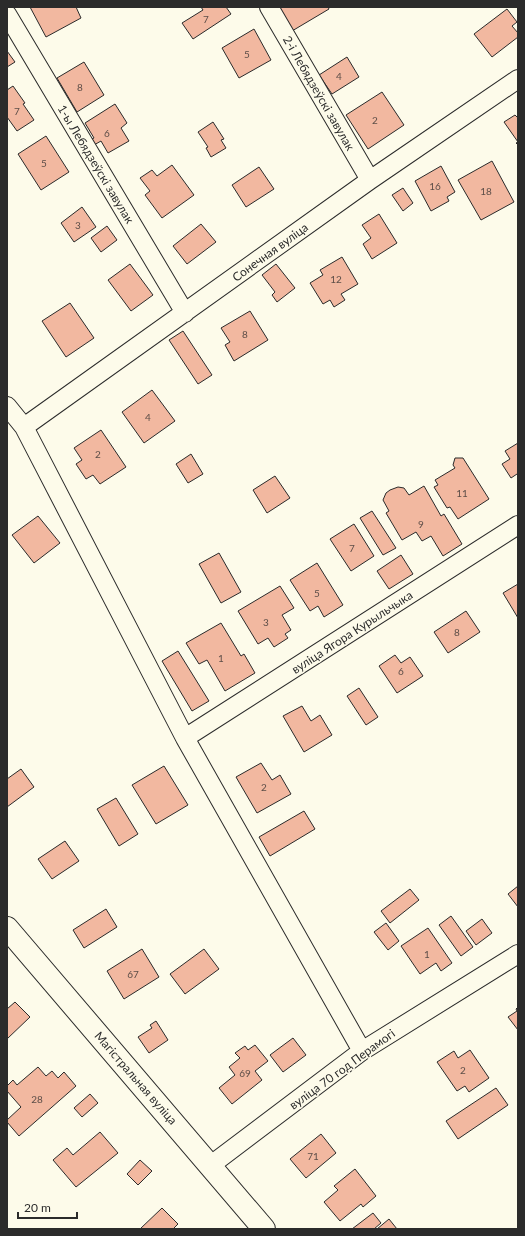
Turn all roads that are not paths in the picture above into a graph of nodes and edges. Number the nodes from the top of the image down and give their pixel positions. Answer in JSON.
{"nodes":[{"id":1,"x":269,"y":7,"type":"edge"},
{"id":2,"x":7,"y":14,"type":"edge"},
{"id":3,"x":518,"y":79,"type":"edge"},
{"id":4,"x":370,"y":180,"type":"junction"},
{"id":5,"x":185,"y":313,"type":"junction"},
{"id":6,"x":7,"y":406,"type":"edge"},
{"id":7,"x":24,"y":427,"type":"junction"},
{"id":8,"x":518,"y":525,"type":"edge"},
{"id":9,"x":185,"y":738,"type":"junction"},
{"id":10,"x":7,"y":928,"type":"edge"},
{"id":11,"x":518,"y":954,"type":"edge"},
{"id":12,"x":362,"y":1051,"type":"junction"},
{"id":13,"x":211,"y":1165,"type":"junction"},
{"id":14,"x":264,"y":1229,"type":"edge"}],
"edges":[{"from":1,"to":4,"type":"street","name":"2-і Лебядзеўскі завулак"},
{"from":2,"to":5,"type":"street","name":"1-ы Лебядзеўскі завулак"},
{"from":3,"to":4,"type":"street","name":"Сонечная вуліца"},
{"from":4,"to":5,"type":"street","name":"Сонечная вуліца"},
{"from":5,"to":7,"type":"street","name":"Сонечная вуліца"},
{"from":6,"to":7,"type":"street"},
{"from":7,"to":9,"type":"street"},
{"from":8,"to":9,"type":"street","name":"вуліца Ягора Курыльчыка"},
{"from":9,"to":12,"type":"street"},
{"from":10,"to":13,"type":"main road","name":"Магістральная вуліца"},
{"from":11,"to":12,"type":"street","name":"вуліца 70 год Перамогі"},
{"from":12,"to":13,"type":"street","name":"вуліца 70 год Перамогі"},
{"from":13,"to":14,"type":"main road","name":"Магістральная вуліца"}]}
